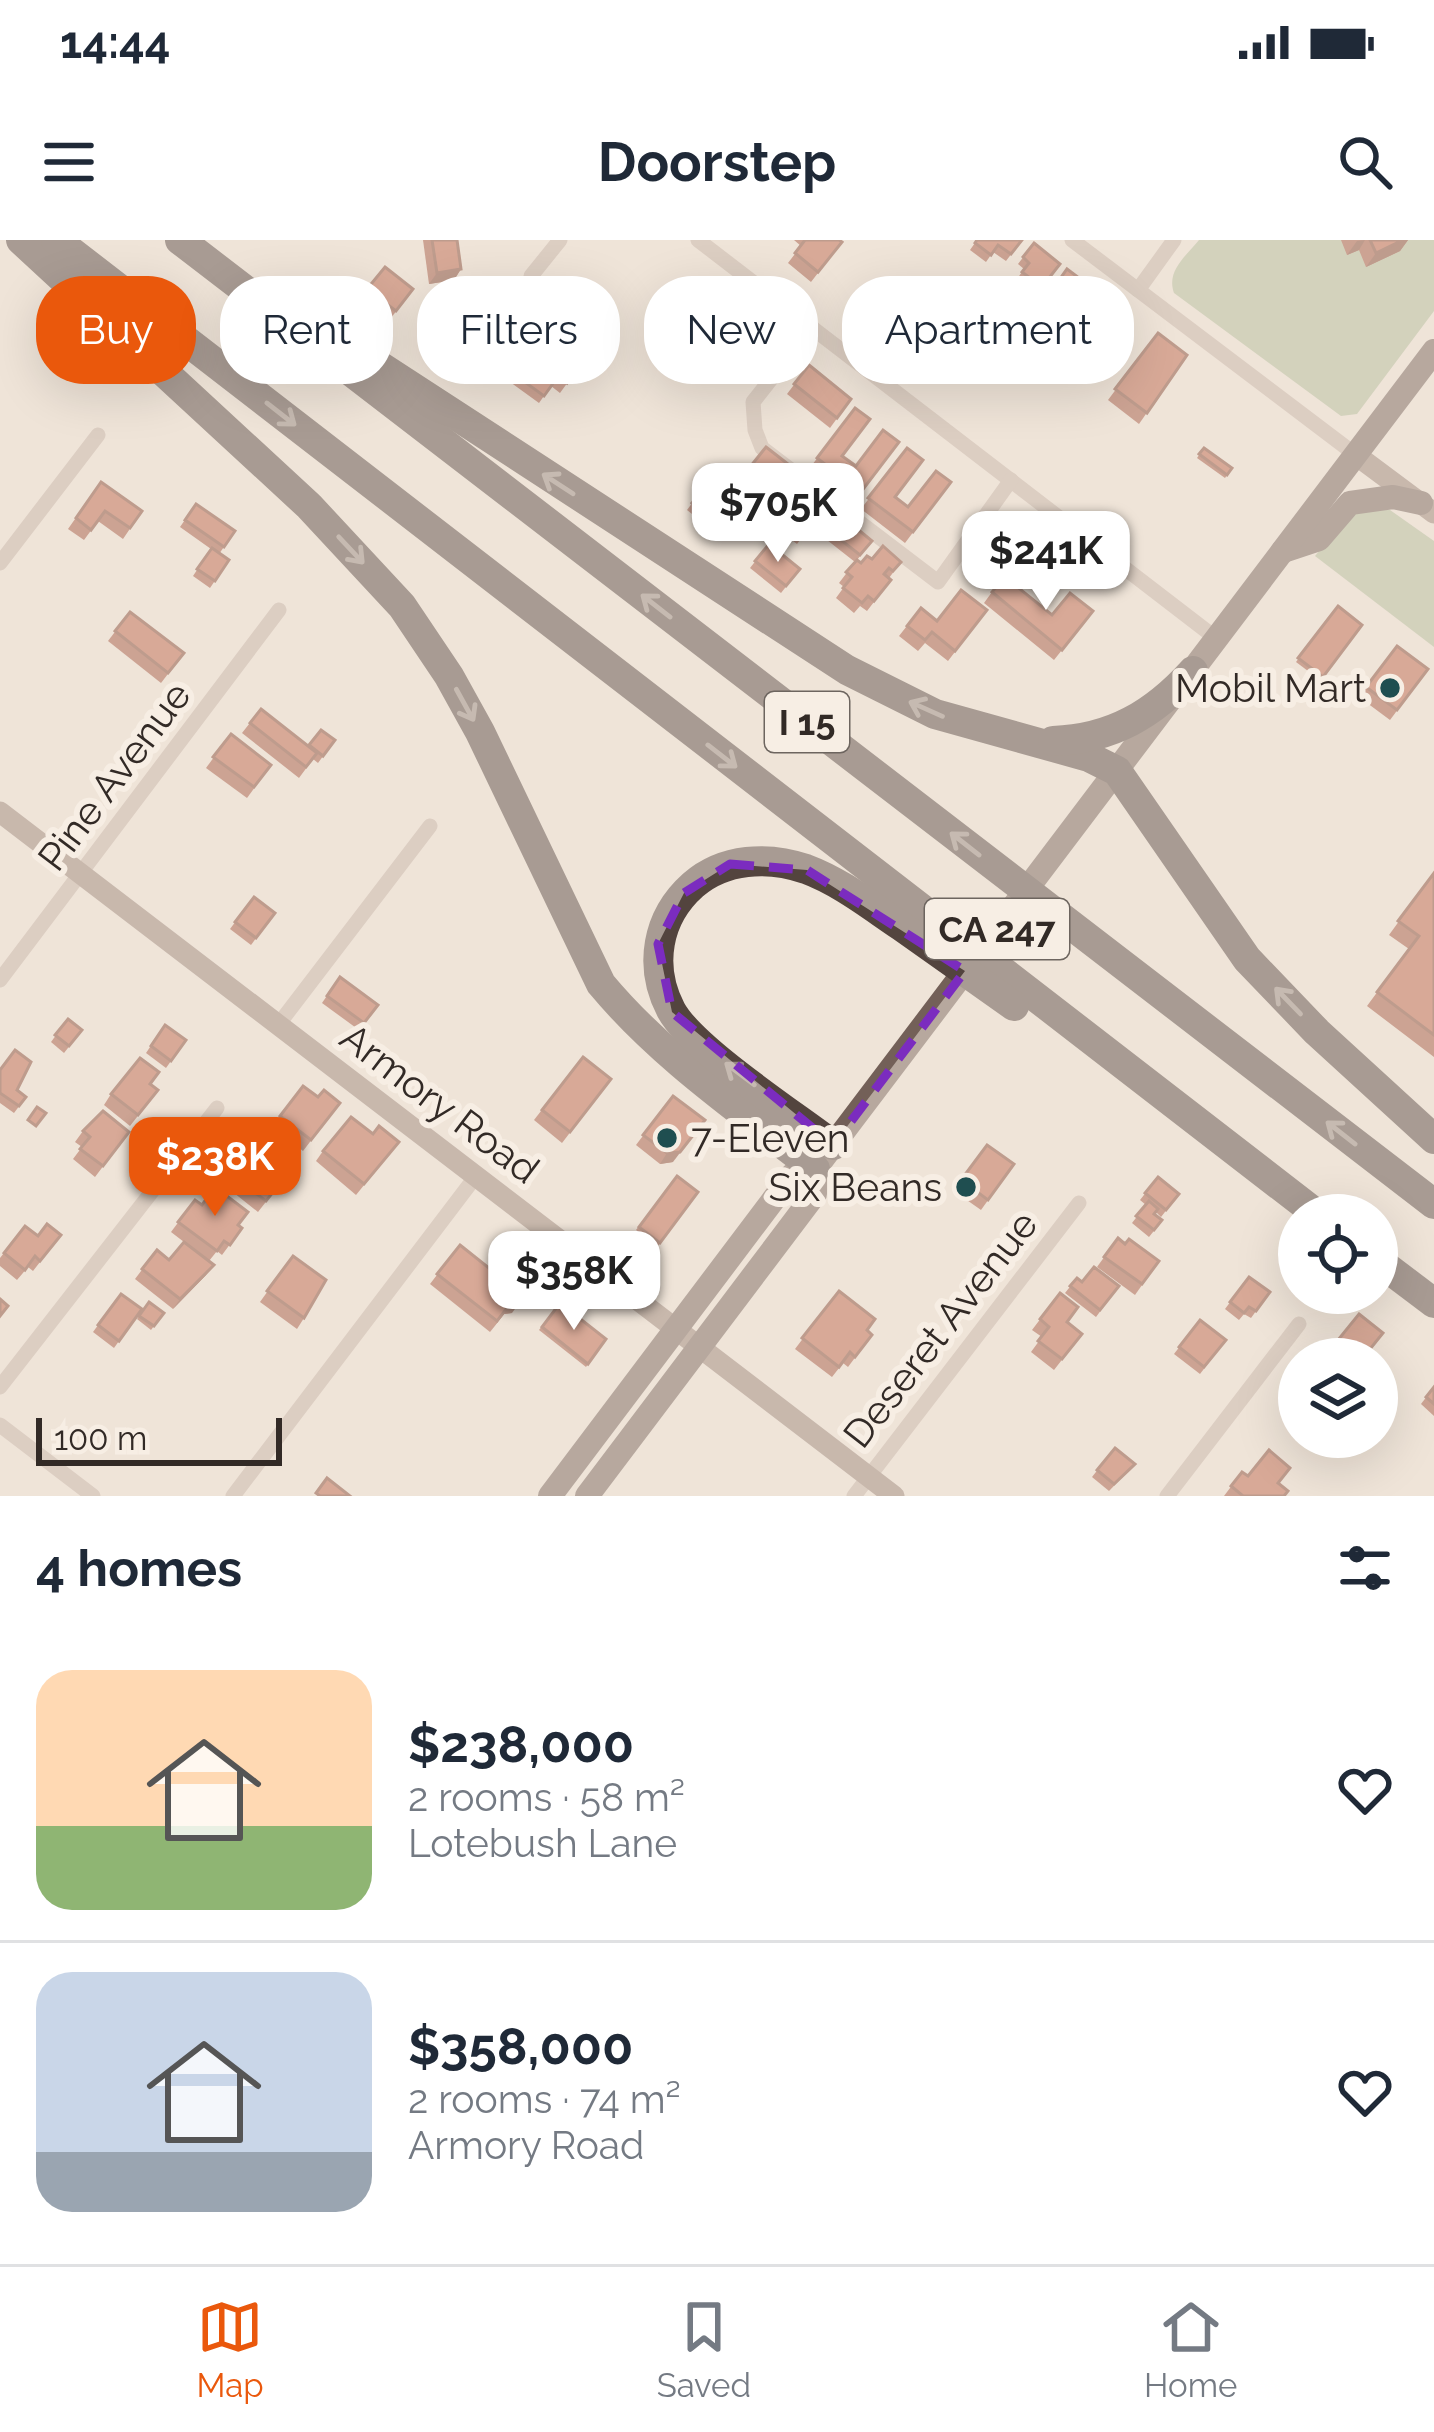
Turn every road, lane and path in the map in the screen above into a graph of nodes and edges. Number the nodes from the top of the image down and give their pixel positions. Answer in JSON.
{"nodes":[{"id":1,"x":21,"y":240,"type":"edge"},
{"id":2,"x":56,"y":240,"type":"edge"},
{"id":3,"x":184,"y":240,"type":"edge"},
{"id":4,"x":560,"y":240,"type":"edge"},
{"id":5,"x":698,"y":240,"type":"edge"},
{"id":6,"x":1072,"y":240,"type":"edge"},
{"id":7,"x":1174,"y":240,"type":"edge"},
{"id":8,"x":531,"y":276,"type":"dead end"},
{"id":9,"x":745,"y":276,"type":"edge"},
{"id":10,"x":1138,"y":290,"type":"junction"},
{"id":11,"x":818,"y":332,"type":"edge"},
{"id":12,"x":1434,"y":351,"type":"edge"},
{"id":13,"x":767,"y":384,"type":"edge"},
{"id":14,"x":98,"y":435,"type":"dead end"},
{"id":15,"x":1356,"y":455,"type":"junction"},
{"id":16,"x":1011,"y":480,"type":"junction"},
{"id":17,"x":1427,"y":508,"type":"edge"},
{"id":18,"x":1283,"y":551,"type":"junction"},
{"id":19,"x":0,"y":563,"type":"edge"},
{"id":20,"x":280,"y":610,"type":"dead end"},
{"id":21,"x":1217,"y":639,"type":"junction"},
{"id":22,"x":1193,"y":671,"type":"junction"},
{"id":23,"x":1029,"y":741,"type":"junction"},
{"id":24,"x":1117,"y":770,"type":"junction"},
{"id":25,"x":0,"y":812,"type":"edge"},
{"id":26,"x":430,"y":826,"type":"dead end"},
{"id":27,"x":82,"y":874,"type":"junction"},
{"id":28,"x":0,"y":980,"type":"edge"},
{"id":29,"x":278,"y":1025,"type":"junction"},
{"id":30,"x":217,"y":1108,"type":"dead end"},
{"id":31,"x":1203,"y":1128,"type":"junction"},
{"id":32,"x":1434,"y":1138,"type":"edge"},
{"id":33,"x":824,"y":1157,"type":"junction"},
{"id":34,"x":476,"y":1176,"type":"junction"},
{"id":35,"x":1290,"y":1194,"type":"edge"},
{"id":36,"x":1079,"y":1203,"type":"dead end"},
{"id":37,"x":1434,"y":1204,"type":"edge"},
{"id":38,"x":1398,"y":1276,"type":"edge"},
{"id":39,"x":1434,"y":1303,"type":"edge"},
{"id":40,"x":1299,"y":1324,"type":"dead end"},
{"id":41,"x":675,"y":1328,"type":"junction"},
{"id":42,"x":698,"y":1346,"type":"junction"},
{"id":43,"x":0,"y":1387,"type":"edge"},
{"id":44,"x":0,"y":1425,"type":"edge"},
{"id":45,"x":869,"y":1477,"type":"junction"},
{"id":46,"x":93,"y":1496,"type":"edge"},
{"id":47,"x":233,"y":1496,"type":"edge"},
{"id":48,"x":550,"y":1496,"type":"edge"},
{"id":49,"x":586,"y":1496,"type":"edge"},
{"id":50,"x":854,"y":1496,"type":"edge"},
{"id":51,"x":894,"y":1496,"type":"edge"},
{"id":52,"x":1167,"y":1496,"type":"edge"}],
"edges":[{"from":1,"to":33,"type":"highway","one_way":true},
{"from":2,"to":31,"type":"highway","number":"I 15","one_way":true},
{"from":23,"to":3,"type":"highway","one_way":true},
{"from":37,"to":3,"type":"highway","number":"I 15","one_way":true},
{"from":4,"to":8,"type":"street"},
{"from":5,"to":9,"type":"street"},
{"from":6,"to":10,"type":"street"},
{"from":7,"to":10,"type":"street"},
{"from":10,"to":15,"type":"street"},
{"from":11,"to":16,"type":"street"},
{"from":12,"to":15,"type":"main road"},
{"from":13,"to":16,"type":"street"},
{"from":14,"to":19,"type":"street"},
{"from":15,"to":17,"type":"street"},
{"from":15,"to":18,"type":"main road"},
{"from":16,"to":21,"type":"street"},
{"from":17,"to":18,"type":"main road"},
{"from":18,"to":21,"type":"main road"},
{"from":20,"to":27,"type":"street","name":"Pine Avenue"},
{"from":21,"to":22,"type":"main road"},
{"from":22,"to":23,"type":"highway"},
{"from":22,"to":24,"type":"main road"},
{"from":23,"to":24,"type":"highway"},
{"from":32,"to":24,"type":"highway","one_way":true},
{"from":24,"to":33,"type":"main road","number":"CA 247"},
{"from":25,"to":27,"type":"street","name":"Armory Road"},
{"from":26,"to":29,"type":"street"},
{"from":27,"to":28,"type":"street","name":"Pine Avenue"},
{"from":27,"to":29,"type":"street","name":"Armory Road"},
{"from":29,"to":34,"type":"street","name":"Armory Road"},
{"from":30,"to":43,"type":"street"},
{"from":33,"to":31,"type":"highway","one_way":true},
{"from":31,"to":35,"type":"highway","number":"I 15"},
{"from":33,"to":41,"type":"main road","number":"CA 247"},
{"from":33,"to":42,"type":"main road","number":"CA 247"},
{"from":34,"to":41,"type":"street","name":"Armory Road"},
{"from":34,"to":47,"type":"street"},
{"from":36,"to":45,"type":"street","name":"Deseret Avenue"},
{"from":38,"to":39,"type":"highway"},
{"from":40,"to":52,"type":"street"},
{"from":41,"to":42,"type":"street","name":"Armory Road"},
{"from":41,"to":48,"type":"main road","number":"CA 247"},
{"from":42,"to":45,"type":"street","name":"Armory Road"},
{"from":42,"to":49,"type":"main road","number":"CA 247"},
{"from":44,"to":46,"type":"street"},
{"from":45,"to":50,"type":"street","name":"Deseret Avenue"},
{"from":45,"to":51,"type":"street","name":"Armory Road"}]}
